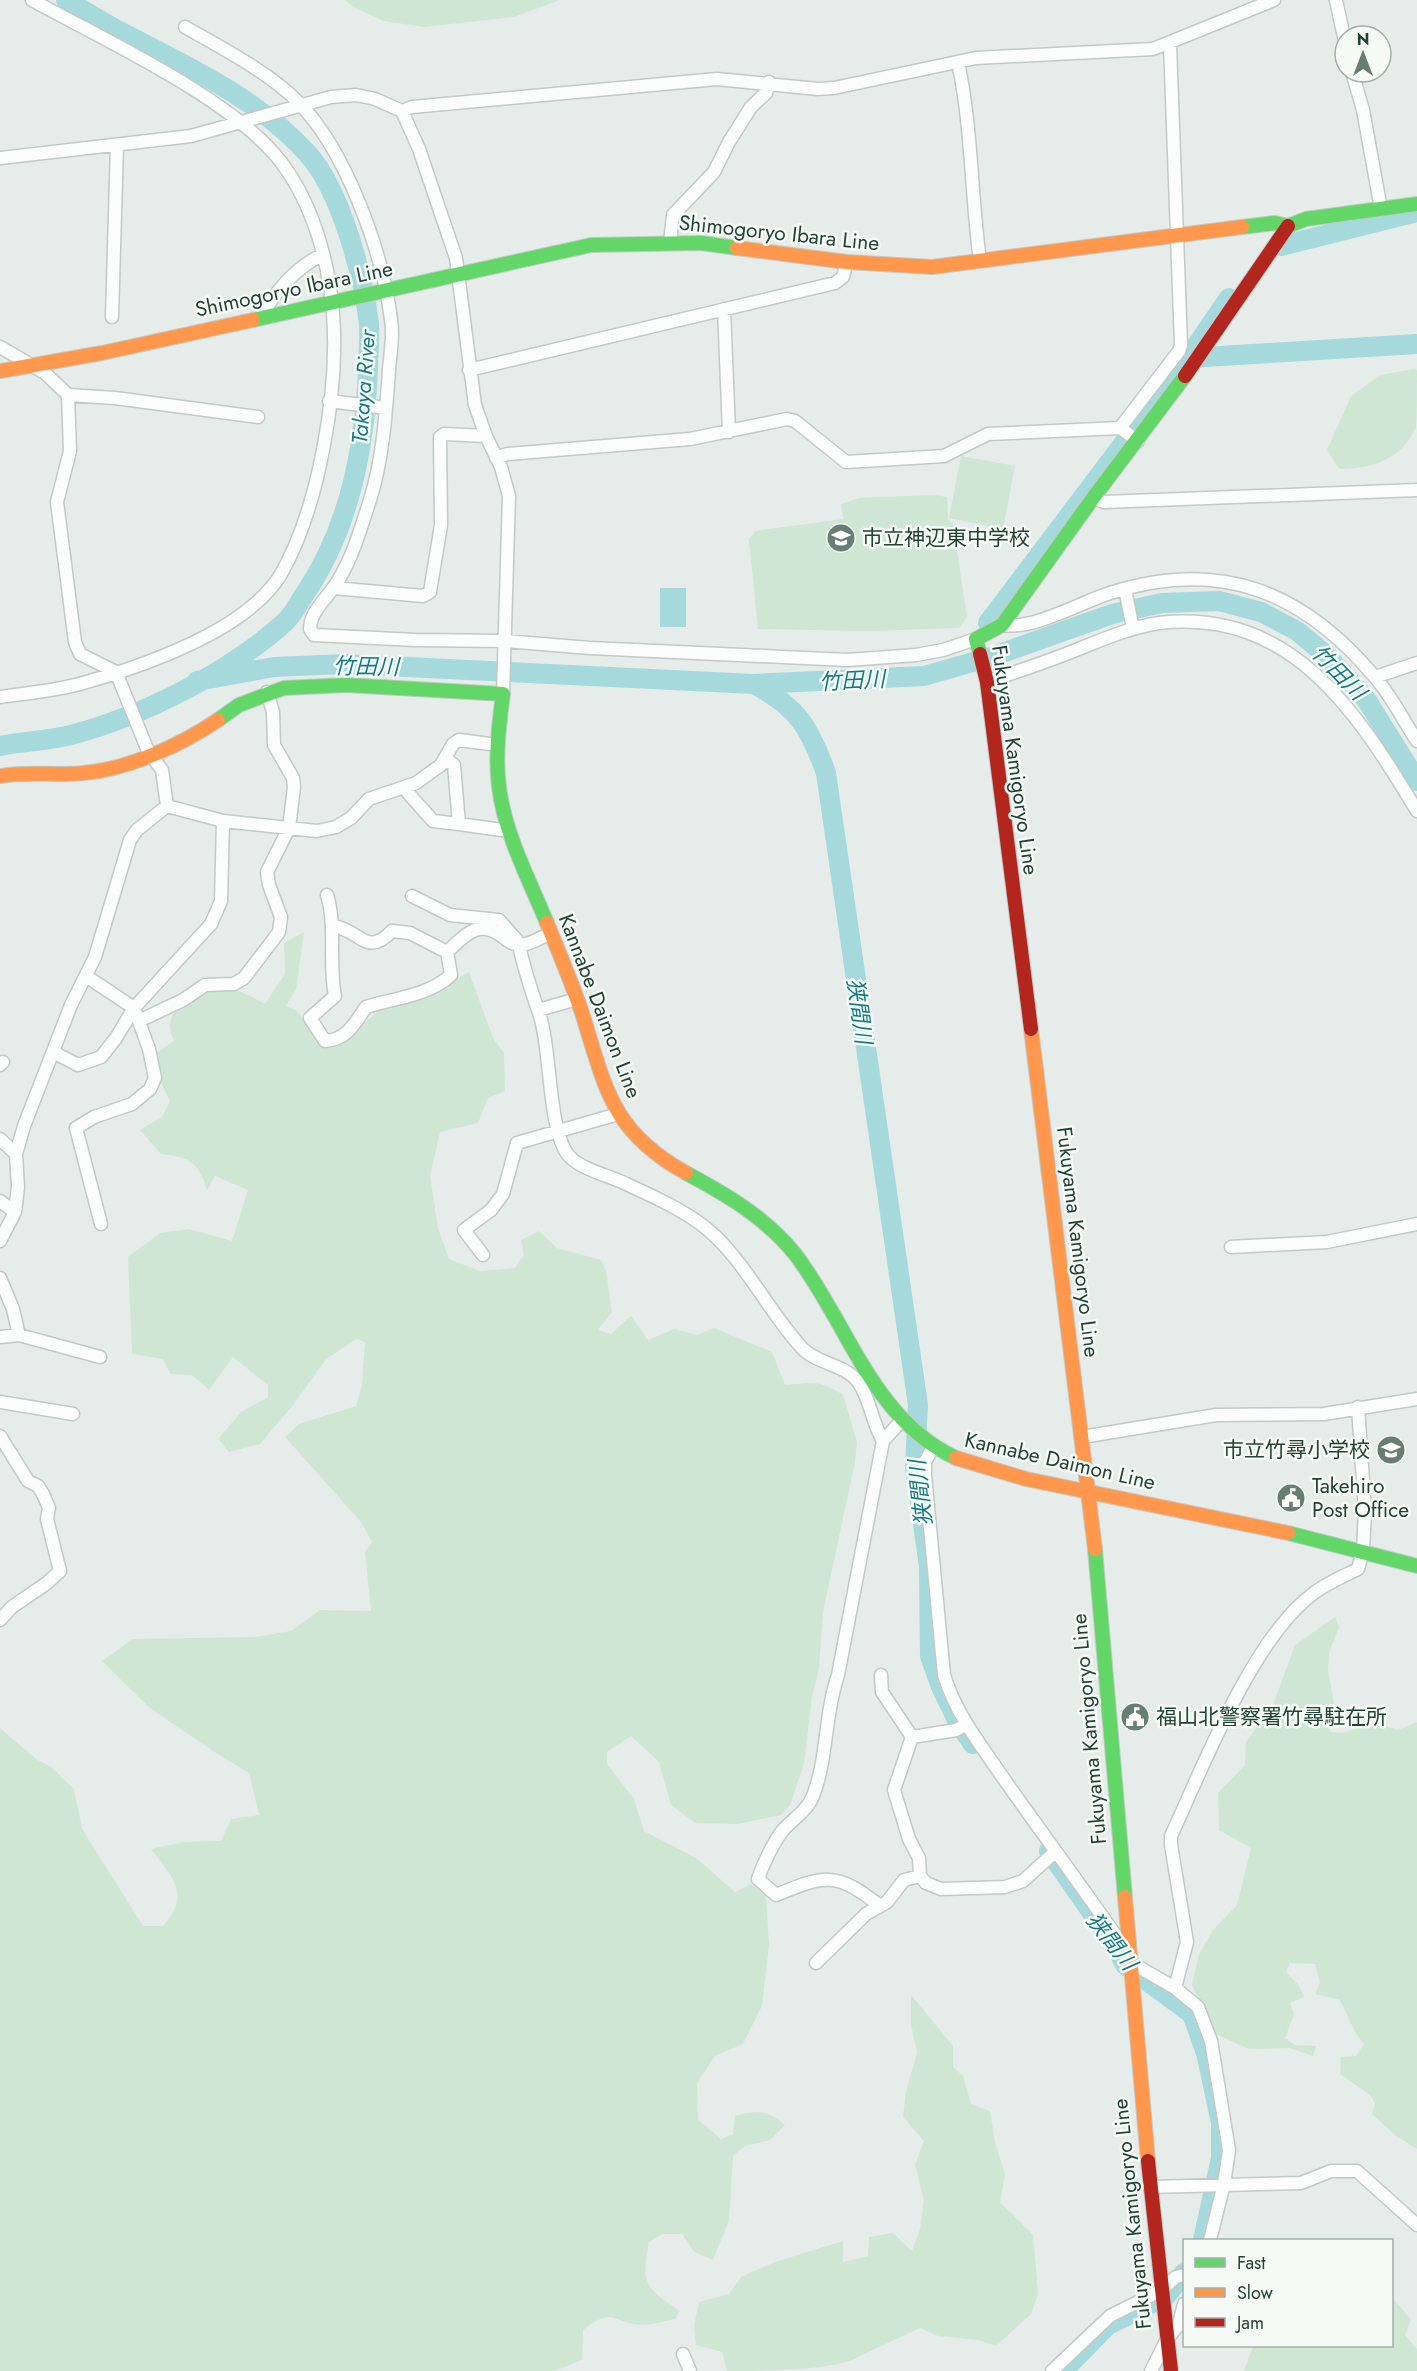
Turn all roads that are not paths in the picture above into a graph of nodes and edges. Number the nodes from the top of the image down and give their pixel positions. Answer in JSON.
{"nodes":[{"id":1,"x":32,"y":0,"type":"edge"},
{"id":2,"x":1274,"y":0,"type":"edge"},
{"id":3,"x":1336,"y":0,"type":"edge"},
{"id":4,"x":1341,"y":24,"type":"edge"},
{"id":5,"x":185,"y":27,"type":"dead end"},
{"id":6,"x":1170,"y":44,"type":"junction"},
{"id":7,"x":958,"y":62,"type":"junction"},
{"id":8,"x":769,"y":82,"type":"junction"},
{"id":9,"x":1355,"y":84,"type":"edge"},
{"id":10,"x":298,"y":104,"type":"junction"},
{"id":11,"x":402,"y":111,"type":"junction"},
{"id":12,"x":241,"y":122,"type":"junction"},
{"id":13,"x":117,"y":145,"type":"junction"},
{"id":14,"x":0,"y":158,"type":"edge"},
{"id":15,"x":1417,"y":204,"type":"edge"},
{"id":16,"x":1381,"y":209,"type":"junction"},
{"id":17,"x":1288,"y":226,"type":"junction"},
{"id":18,"x":1178,"y":236,"type":"junction"},
{"id":19,"x":670,"y":243,"type":"junction"},
{"id":20,"x":322,"y":255,"type":"junction"},
{"id":21,"x":980,"y":261,"type":"junction"},
{"id":22,"x":848,"y":262,"type":"junction"},
{"id":23,"x":459,"y":274,"type":"junction"},
{"id":24,"x":384,"y":291,"type":"junction"},
{"id":25,"x":334,"y":302,"type":"junction"},
{"id":26,"x":724,"y":309,"type":"junction"},
{"id":27,"x":112,"y":317,"type":"dead end"},
{"id":28,"x":259,"y":319,"type":"junction"},
{"id":29,"x":0,"y":347,"type":"edge"},
{"id":30,"x":34,"y":366,"type":"junction"},
{"id":31,"x":469,"y":370,"type":"junction"},
{"id":32,"x":0,"y":371,"type":"edge"},
{"id":33,"x":68,"y":395,"type":"junction"},
{"id":34,"x":333,"y":401,"type":"junction"},
{"id":35,"x":384,"y":408,"type":"junction"},
{"id":36,"x":258,"y":417,"type":"dead end"},
{"id":37,"x":1121,"y":429,"type":"junction"},
{"id":38,"x":729,"y":432,"type":"junction"},
{"id":39,"x":486,"y":436,"type":"junction"},
{"id":40,"x":1136,"y":439,"type":"junction"},
{"id":41,"x":496,"y":458,"type":"junction"},
{"id":42,"x":1417,"y":490,"type":"edge"},
{"id":43,"x":1092,"y":498,"type":"junction"},
{"id":44,"x":334,"y":588,"type":"junction"},
{"id":45,"x":1125,"y":591,"type":"junction"},
{"id":46,"x":1002,"y":625,"type":"junction"},
{"id":47,"x":1133,"y":627,"type":"junction"},
{"id":48,"x":976,"y":642,"type":"junction"},
{"id":49,"x":505,"y":643,"type":"junction"},
{"id":50,"x":1417,"y":663,"type":"edge"},
{"id":51,"x":116,"y":674,"type":"junction"},
{"id":52,"x":1375,"y":677,"type":"junction"},
{"id":53,"x":986,"y":680,"type":"junction"},
{"id":54,"x":267,"y":692,"type":"junction"},
{"id":55,"x":503,"y":692,"type":"junction"},
{"id":56,"x":0,"y":697,"type":"edge"},
{"id":57,"x":1417,"y":741,"type":"edge"},
{"id":58,"x":498,"y":745,"type":"junction"},
{"id":59,"x":150,"y":754,"type":"junction"},
{"id":60,"x":446,"y":759,"type":"junction"},
{"id":61,"x":0,"y":776,"type":"edge"},
{"id":62,"x":406,"y":787,"type":"junction"},
{"id":63,"x":167,"y":806,"type":"junction"},
{"id":64,"x":1417,"y":811,"type":"edge"},
{"id":65,"x":223,"y":821,"type":"junction"},
{"id":66,"x":459,"y":824,"type":"junction"},
{"id":67,"x":288,"y":828,"type":"junction"},
{"id":68,"x":509,"y":831,"type":"junction"},
{"id":69,"x":327,"y":895,"type":"dead end"},
{"id":70,"x":412,"y":896,"type":"dead end"},
{"id":71,"x":333,"y":926,"type":"junction"},
{"id":72,"x":551,"y":933,"type":"junction"},
{"id":73,"x":521,"y":945,"type":"junction"},
{"id":74,"x":447,"y":952,"type":"junction"},
{"id":75,"x":86,"y":976,"type":"junction"},
{"id":76,"x":577,"y":999,"type":"junction"},
{"id":77,"x":134,"y":1008,"type":"junction"},
{"id":78,"x":538,"y":1010,"type":"junction"},
{"id":79,"x":139,"y":1021,"type":"junction"},
{"id":80,"x":53,"y":1052,"type":"junction"},
{"id":81,"x":618,"y":1114,"type":"junction"},
{"id":82,"x":558,"y":1132,"type":"junction"},
{"id":83,"x":0,"y":1139,"type":"edge"},
{"id":84,"x":16,"y":1154,"type":"junction"},
{"id":85,"x":0,"y":1201,"type":"edge"},
{"id":86,"x":15,"y":1212,"type":"junction"},
{"id":87,"x":101,"y":1224,"type":"dead end"},
{"id":88,"x":1417,"y":1224,"type":"edge"},
{"id":89,"x":0,"y":1241,"type":"edge"},
{"id":90,"x":1231,"y":1246,"type":"dead end"},
{"id":91,"x":483,"y":1255,"type":"dead end"},
{"id":92,"x":0,"y":1278,"type":"edge"},
{"id":93,"x":19,"y":1335,"type":"junction"},
{"id":94,"x":0,"y":1336,"type":"edge"},
{"id":95,"x":100,"y":1357,"type":"dead end"},
{"id":96,"x":1417,"y":1399,"type":"edge"},
{"id":97,"x":0,"y":1402,"type":"edge"},
{"id":98,"x":1358,"y":1407,"type":"junction"},
{"id":99,"x":72,"y":1414,"type":"dead end"},
{"id":100,"x":905,"y":1423,"type":"junction"},
{"id":101,"x":0,"y":1436,"type":"edge"},
{"id":102,"x":1082,"y":1437,"type":"junction"},
{"id":103,"x":883,"y":1441,"type":"junction"},
{"id":104,"x":930,"y":1444,"type":"junction"},
{"id":105,"x":1090,"y":1491,"type":"junction"},
{"id":106,"x":1364,"y":1551,"type":"junction"},
{"id":107,"x":1417,"y":1566,"type":"edge"},
{"id":108,"x":0,"y":1620,"type":"edge"},
{"id":109,"x":881,"y":1675,"type":"dead end"},
{"id":110,"x":961,"y":1727,"type":"junction"},
{"id":111,"x":912,"y":1737,"type":"junction"},
{"id":112,"x":1051,"y":1856,"type":"junction"},
{"id":113,"x":920,"y":1876,"type":"junction"},
{"id":114,"x":880,"y":1906,"type":"junction"},
{"id":115,"x":816,"y":1963,"type":"dead end"},
{"id":116,"x":1130,"y":1963,"type":"junction"},
{"id":117,"x":1175,"y":1988,"type":"junction"},
{"id":118,"x":1219,"y":2185,"type":"junction"},
{"id":119,"x":1150,"y":2187,"type":"junction"},
{"id":120,"x":1417,"y":2225,"type":"edge"},
{"id":121,"x":1210,"y":2239,"type":"edge"},
{"id":122,"x":1182,"y":2275,"type":"edge"},
{"id":123,"x":1161,"y":2296,"type":"junction"},
{"id":124,"x":1183,"y":2311,"type":"edge"},
{"id":125,"x":1166,"y":2341,"type":"junction"},
{"id":126,"x":683,"y":2354,"type":"dead end"},
{"id":127,"x":690,"y":2371,"type":"edge"},
{"id":128,"x":1052,"y":2371,"type":"edge"},
{"id":129,"x":1151,"y":2371,"type":"edge"},
{"id":130,"x":1171,"y":2371,"type":"edge"}],
"edges":[{"from":1,"to":12,"type":"street"},
{"from":2,"to":6,"type":"street"},
{"from":3,"to":4,"type":"street"},
{"from":5,"to":10,"type":"street"},
{"from":6,"to":7,"type":"street"},
{"from":6,"to":18,"type":"street"},
{"from":7,"to":8,"type":"street"},
{"from":7,"to":21,"type":"street"},
{"from":8,"to":11,"type":"street"},
{"from":8,"to":19,"type":"street"},
{"from":9,"to":16,"type":"street"},
{"from":10,"to":11,"type":"street"},
{"from":10,"to":12,"type":"street"},
{"from":10,"to":24,"type":"street"},
{"from":11,"to":23,"type":"street"},
{"from":12,"to":13,"type":"street"},
{"from":12,"to":20,"type":"street"},
{"from":13,"to":14,"type":"street"},
{"from":13,"to":27,"type":"street"},
{"from":15,"to":16,"type":"main road","name":"Shimogoryo Ibara Line"},
{"from":16,"to":17,"type":"main road","name":"Shimogoryo Ibara Line"},
{"from":17,"to":18,"type":"main road","name":"Shimogoryo Ibara Line"},
{"from":17,"to":40,"type":"main road","name":"Fukuyama Kamigoryo Line"},
{"from":18,"to":21,"type":"main road","name":"Shimogoryo Ibara Line"},
{"from":18,"to":37,"type":"street"},
{"from":19,"to":22,"type":"main road","name":"Shimogoryo Ibara Line"},
{"from":19,"to":23,"type":"main road","name":"Shimogoryo Ibara Line"},
{"from":20,"to":25,"type":"street"},
{"from":20,"to":28,"type":"street"},
{"from":21,"to":22,"type":"main road","name":"Shimogoryo Ibara Line"},
{"from":22,"to":26,"type":"street"},
{"from":23,"to":24,"type":"main road","name":"Shimogoryo Ibara Line"},
{"from":23,"to":31,"type":"street"},
{"from":24,"to":25,"type":"main road","name":"Shimogoryo Ibara Line"},
{"from":24,"to":35,"type":"street"},
{"from":25,"to":28,"type":"main road","name":"Shimogoryo Ibara Line"},
{"from":25,"to":34,"type":"street"},
{"from":26,"to":31,"type":"street"},
{"from":26,"to":38,"type":"street"},
{"from":28,"to":30,"type":"main road","name":"Shimogoryo Ibara Line"},
{"from":29,"to":30,"type":"street"},
{"from":30,"to":32,"type":"main road","name":"Shimogoryo Ibara Line"},
{"from":30,"to":33,"type":"street"},
{"from":31,"to":39,"type":"street"},
{"from":33,"to":36,"type":"street"},
{"from":33,"to":51,"type":"street"},
{"from":34,"to":35,"type":"street"},
{"from":34,"to":51,"type":"street"},
{"from":35,"to":44,"type":"street"},
{"from":37,"to":38,"type":"street"},
{"from":37,"to":40,"type":"street"},
{"from":38,"to":41,"type":"street"},
{"from":39,"to":41,"type":"street"},
{"from":39,"to":44,"type":"street"},
{"from":40,"to":43,"type":"main road","name":"Fukuyama Kamigoryo Line"},
{"from":41,"to":49,"type":"street"},
{"from":42,"to":43,"type":"street"},
{"from":43,"to":46,"type":"main road","name":"Fukuyama Kamigoryo Line"},
{"from":44,"to":49,"type":"street"},
{"from":45,"to":46,"type":"street"},
{"from":45,"to":47,"type":"street"},
{"from":45,"to":52,"type":"street"},
{"from":46,"to":48,"type":"main road","name":"Fukuyama Kamigoryo Line"},
{"from":47,"to":53,"type":"street"},
{"from":47,"to":64,"type":"street"},
{"from":48,"to":49,"type":"street"},
{"from":48,"to":53,"type":"main road","name":"Fukuyama Kamigoryo Line"},
{"from":49,"to":55,"type":"street"},
{"from":50,"to":52,"type":"street"},
{"from":51,"to":56,"type":"street"},
{"from":51,"to":59,"type":"street"},
{"from":52,"to":57,"type":"street"},
{"from":53,"to":102,"type":"main road","name":"Fukuyama Kamigoryo Line"},
{"from":54,"to":55,"type":"main road"},
{"from":54,"to":59,"type":"main road"},
{"from":54,"to":67,"type":"street"},
{"from":55,"to":58,"type":"main road","name":"Kannabe Daimon Line"},
{"from":58,"to":60,"type":"street"},
{"from":58,"to":68,"type":"main road","name":"Kannabe Daimon Line"},
{"from":59,"to":61,"type":"main road"},
{"from":59,"to":63,"type":"street"},
{"from":60,"to":62,"type":"street"},
{"from":60,"to":66,"type":"street"},
{"from":62,"to":66,"type":"street"},
{"from":62,"to":67,"type":"street"},
{"from":63,"to":65,"type":"street"},
{"from":63,"to":75,"type":"street"},
{"from":65,"to":67,"type":"street"},
{"from":65,"to":77,"type":"street"},
{"from":66,"to":68,"type":"street"},
{"from":67,"to":79,"type":"street"},
{"from":68,"to":72,"type":"main road","name":"Kannabe Daimon Line"},
{"from":69,"to":71,"type":"street"},
{"from":70,"to":73,"type":"street"},
{"from":71,"to":74,"type":"street"},
{"from":71,"to":74,"type":"street"},
{"from":72,"to":73,"type":"street"},
{"from":72,"to":76,"type":"main road","name":"Kannabe Daimon Line"},
{"from":73,"to":74,"type":"street"},
{"from":73,"to":78,"type":"street"},
{"from":75,"to":77,"type":"street"},
{"from":75,"to":80,"type":"street"},
{"from":76,"to":78,"type":"street"},
{"from":76,"to":81,"type":"main road","name":"Kannabe Daimon Line"},
{"from":77,"to":79,"type":"street"},
{"from":77,"to":80,"type":"street"},
{"from":78,"to":82,"type":"street"},
{"from":79,"to":87,"type":"street"},
{"from":80,"to":84,"type":"street"},
{"from":81,"to":82,"type":"street"},
{"from":81,"to":100,"type":"main road","name":"Kannabe Daimon Line"},
{"from":82,"to":91,"type":"street"},
{"from":82,"to":103,"type":"street"},
{"from":83,"to":84,"type":"street"},
{"from":84,"to":86,"type":"street"},
{"from":85,"to":86,"type":"street"},
{"from":86,"to":89,"type":"street"},
{"from":88,"to":90,"type":"street"},
{"from":92,"to":93,"type":"street"},
{"from":93,"to":94,"type":"street"},
{"from":93,"to":95,"type":"street"},
{"from":96,"to":98,"type":"street"},
{"from":97,"to":99,"type":"street"},
{"from":98,"to":102,"type":"street"},
{"from":98,"to":106,"type":"street"},
{"from":100,"to":103,"type":"street"},
{"from":100,"to":104,"type":"main road","name":"Kannabe Daimon Line"},
{"from":101,"to":108,"type":"street"},
{"from":102,"to":105,"type":"main road","name":"Fukuyama Kamigoryo Line"},
{"from":103,"to":114,"type":"street"},
{"from":104,"to":105,"type":"main road","name":"Kannabe Daimon Line"},
{"from":104,"to":110,"type":"street"},
{"from":105,"to":106,"type":"main road","name":"Kannabe Daimon Line"},
{"from":105,"to":116,"type":"main road","name":"Fukuyama Kamigoryo Line"},
{"from":106,"to":107,"type":"main road","name":"Kannabe Daimon Line"},
{"from":106,"to":117,"type":"street"},
{"from":109,"to":111,"type":"street"},
{"from":110,"to":111,"type":"street"},
{"from":110,"to":112,"type":"street"},
{"from":111,"to":113,"type":"street"},
{"from":112,"to":113,"type":"street"},
{"from":112,"to":116,"type":"street"},
{"from":113,"to":114,"type":"street"},
{"from":114,"to":115,"type":"street"},
{"from":116,"to":117,"type":"street"},
{"from":116,"to":119,"type":"main road","name":"Fukuyama Kamigoryo Line"},
{"from":117,"to":118,"type":"street"},
{"from":118,"to":119,"type":"street"},
{"from":118,"to":120,"type":"street"},
{"from":118,"to":121,"type":"street"},
{"from":119,"to":123,"type":"main road","name":"Fukuyama Kamigoryo Line"},
{"from":122,"to":123,"type":"street"},
{"from":123,"to":125,"type":"main road","name":"Fukuyama Kamigoryo Line"},
{"from":123,"to":128,"type":"street"},
{"from":124,"to":125,"type":"street"},
{"from":125,"to":129,"type":"street"},
{"from":125,"to":130,"type":"main road","name":"Fukuyama Kamigoryo Line"},
{"from":126,"to":127,"type":"street"}]}
